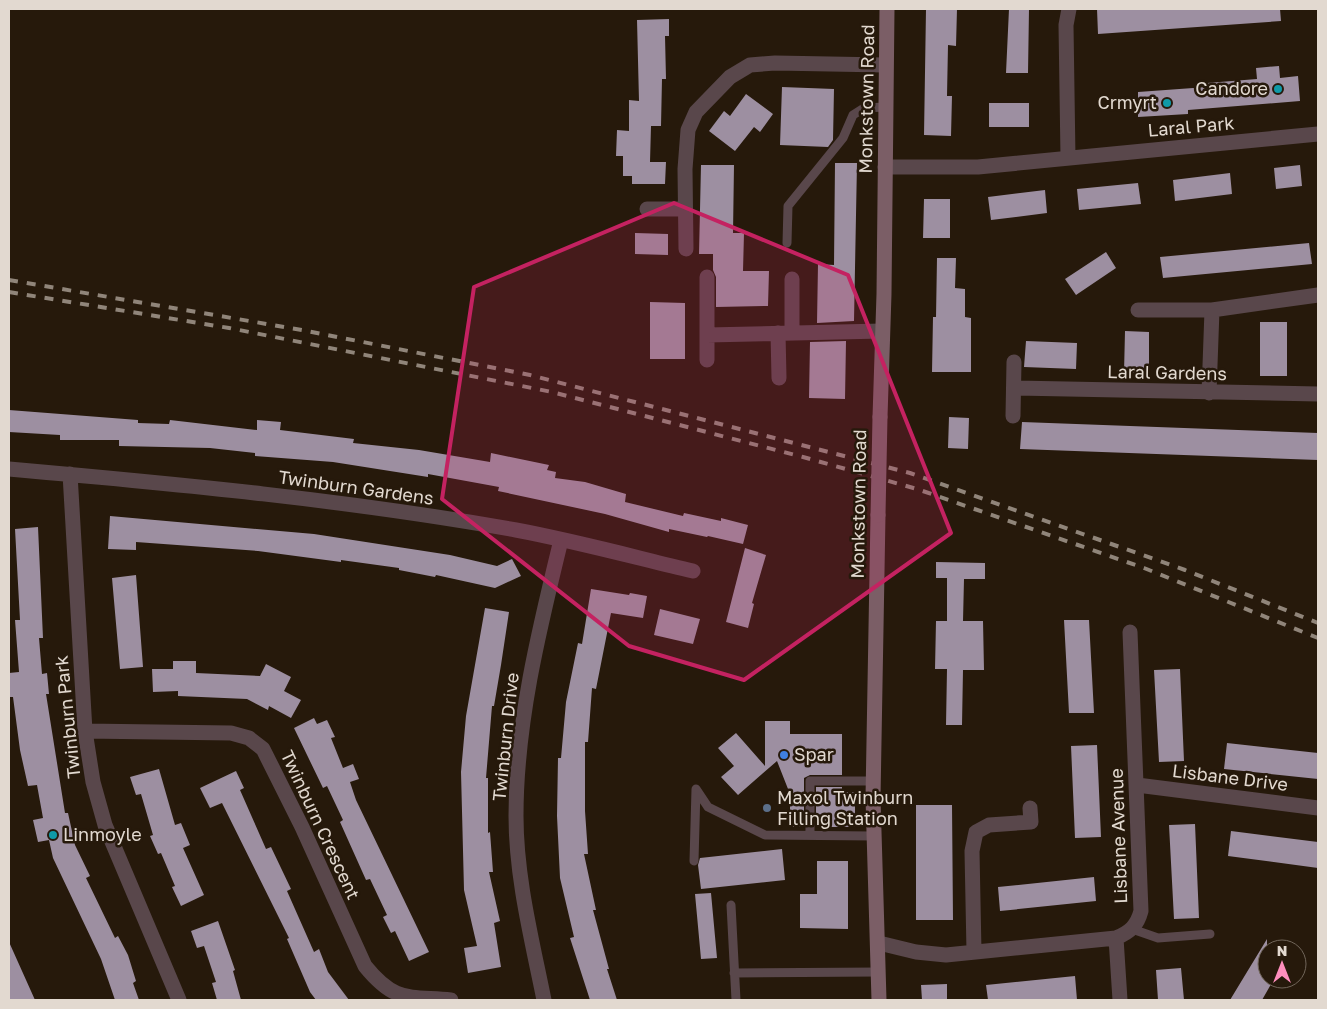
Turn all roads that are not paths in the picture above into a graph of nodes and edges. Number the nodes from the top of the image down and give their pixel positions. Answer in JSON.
{"nodes":[{"id":1,"x":887,"y":9,"type":"edge"},
{"id":2,"x":1069,"y":9,"type":"edge"},
{"id":3,"x":885,"y":65,"type":"junction"},
{"id":4,"x":885,"y":108,"type":"junction"},
{"id":5,"x":1318,"y":134,"type":"edge"},
{"id":6,"x":1068,"y":158,"type":"junction"},
{"id":7,"x":885,"y":167,"type":"junction"},
{"id":8,"x":647,"y":209,"type":"dead end"},
{"id":9,"x":685,"y":209,"type":"junction"},
{"id":10,"x":787,"y":242,"type":"dead end"},
{"id":11,"x":686,"y":249,"type":"dead end"},
{"id":12,"x":707,"y":277,"type":"dead end"},
{"id":13,"x":792,"y":279,"type":"dead end"},
{"id":14,"x":1318,"y":295,"type":"edge"},
{"id":15,"x":1138,"y":310,"type":"dead end"},
{"id":16,"x":1212,"y":310,"type":"junction"},
{"id":17,"x":882,"y":332,"type":"junction"},
{"id":18,"x":785,"y":333,"type":"junction"},
{"id":19,"x":707,"y":335,"type":"junction"},
{"id":20,"x":707,"y":360,"type":"dead end"},
{"id":21,"x":1014,"y":362,"type":"dead end"},
{"id":22,"x":779,"y":378,"type":"dead end"},
{"id":23,"x":1015,"y":388,"type":"junction"},
{"id":24,"x":1209,"y":392,"type":"junction"},
{"id":25,"x":1318,"y":394,"type":"edge"},
{"id":26,"x":1013,"y":416,"type":"dead end"},
{"id":27,"x":9,"y":469,"type":"edge"},
{"id":28,"x":70,"y":474,"type":"junction"},
{"id":29,"x":561,"y":540,"type":"junction"},
{"id":30,"x":693,"y":571,"type":"dead end"},
{"id":31,"x":1130,"y":632,"type":"dead end"},
{"id":32,"x":85,"y":731,"type":"junction"},
{"id":33,"x":873,"y":781,"type":"junction"},
{"id":34,"x":1137,"y":785,"type":"junction"},
{"id":35,"x":1030,"y":808,"type":"dead end"},
{"id":36,"x":1318,"y":808,"type":"edge"},
{"id":37,"x":810,"y":835,"type":"junction"},
{"id":38,"x":874,"y":836,"type":"junction"},
{"id":39,"x":694,"y":860,"type":"dead end"},
{"id":40,"x":732,"y":905,"type":"dead end"},
{"id":41,"x":1132,"y":930,"type":"junction"},
{"id":42,"x":1210,"y":934,"type":"dead end"},
{"id":43,"x":1116,"y":938,"type":"junction"},
{"id":44,"x":878,"y":943,"type":"junction"},
{"id":45,"x":974,"y":952,"type":"junction"},
{"id":46,"x":879,"y":972,"type":"junction"},
{"id":47,"x":734,"y":973,"type":"junction"},
{"id":48,"x":178,"y":1000,"type":"edge"},
{"id":49,"x":451,"y":1000,"type":"edge"},
{"id":50,"x":544,"y":1000,"type":"edge"},
{"id":51,"x":736,"y":1000,"type":"edge"},
{"id":52,"x":879,"y":1000,"type":"edge"},
{"id":53,"x":1120,"y":1000,"type":"edge"}],
"edges":[{"from":1,"to":3,"type":"street","name":"Monkstown Road"},
{"from":2,"to":6,"type":"street"},
{"from":3,"to":4,"type":"street","name":"Monkstown Road"},
{"from":3,"to":9,"type":"street"},
{"from":4,"to":7,"type":"street","name":"Monkstown Road"},
{"from":4,"to":10,"type":"lane"},
{"from":5,"to":6,"type":"street","name":"Laral Park"},
{"from":6,"to":7,"type":"street","name":"Laral Park"},
{"from":7,"to":17,"type":"street","name":"Monkstown Road"},
{"from":8,"to":9,"type":"street"},
{"from":9,"to":11,"type":"street"},
{"from":12,"to":19,"type":"street"},
{"from":13,"to":18,"type":"street"},
{"from":14,"to":16,"type":"street"},
{"from":15,"to":16,"type":"street"},
{"from":16,"to":24,"type":"street"},
{"from":17,"to":18,"type":"street"},
{"from":17,"to":33,"type":"street","name":"Monkstown Road","bridge":true},
{"from":18,"to":19,"type":"street"},
{"from":18,"to":22,"type":"street"},
{"from":19,"to":20,"type":"street"},
{"from":21,"to":23,"type":"street"},
{"from":23,"to":24,"type":"street","name":"Laral Gardens"},
{"from":23,"to":26,"type":"street"},
{"from":24,"to":25,"type":"street","name":"Laral Gardens"},
{"from":27,"to":28,"type":"street","name":"Twinburn Gardens"},
{"from":28,"to":29,"type":"street","name":"Twinburn Gardens"},
{"from":28,"to":32,"type":"street","name":"Twinburn Park"},
{"from":29,"to":30,"type":"street","name":"Twinburn Gardens"},
{"from":29,"to":50,"type":"street","name":"Twinburn Drive"},
{"from":31,"to":34,"type":"street","name":"Lisbane Avenue"},
{"from":32,"to":48,"type":"street","name":"Twinburn Park"},
{"from":32,"to":49,"type":"street","name":"Twinburn Crescent"},
{"from":33,"to":37,"type":"lane"},
{"from":33,"to":38,"type":"street","name":"Monkstown Road"},
{"from":34,"to":36,"type":"street","name":"Lisbane Drive"},
{"from":34,"to":41,"type":"street","name":"Lisbane Avenue"},
{"from":35,"to":45,"type":"street"},
{"from":37,"to":38,"type":"lane"},
{"from":37,"to":39,"type":"lane"},
{"from":38,"to":44,"type":"street","name":"Monkstown Road"},
{"from":40,"to":47,"type":"lane"},
{"from":41,"to":42,"type":"lane"},
{"from":41,"to":43,"type":"street","name":"Lisbane Avenue"},
{"from":43,"to":45,"type":"street","name":"Lisbane Avenue"},
{"from":43,"to":53,"type":"street"},
{"from":44,"to":45,"type":"street","name":"Lisbane Avenue"},
{"from":44,"to":46,"type":"street","name":"Monkstown Road"},
{"from":46,"to":47,"type":"lane"},
{"from":46,"to":52,"type":"street","name":"Monkstown Road"},
{"from":47,"to":51,"type":"lane"}]}
